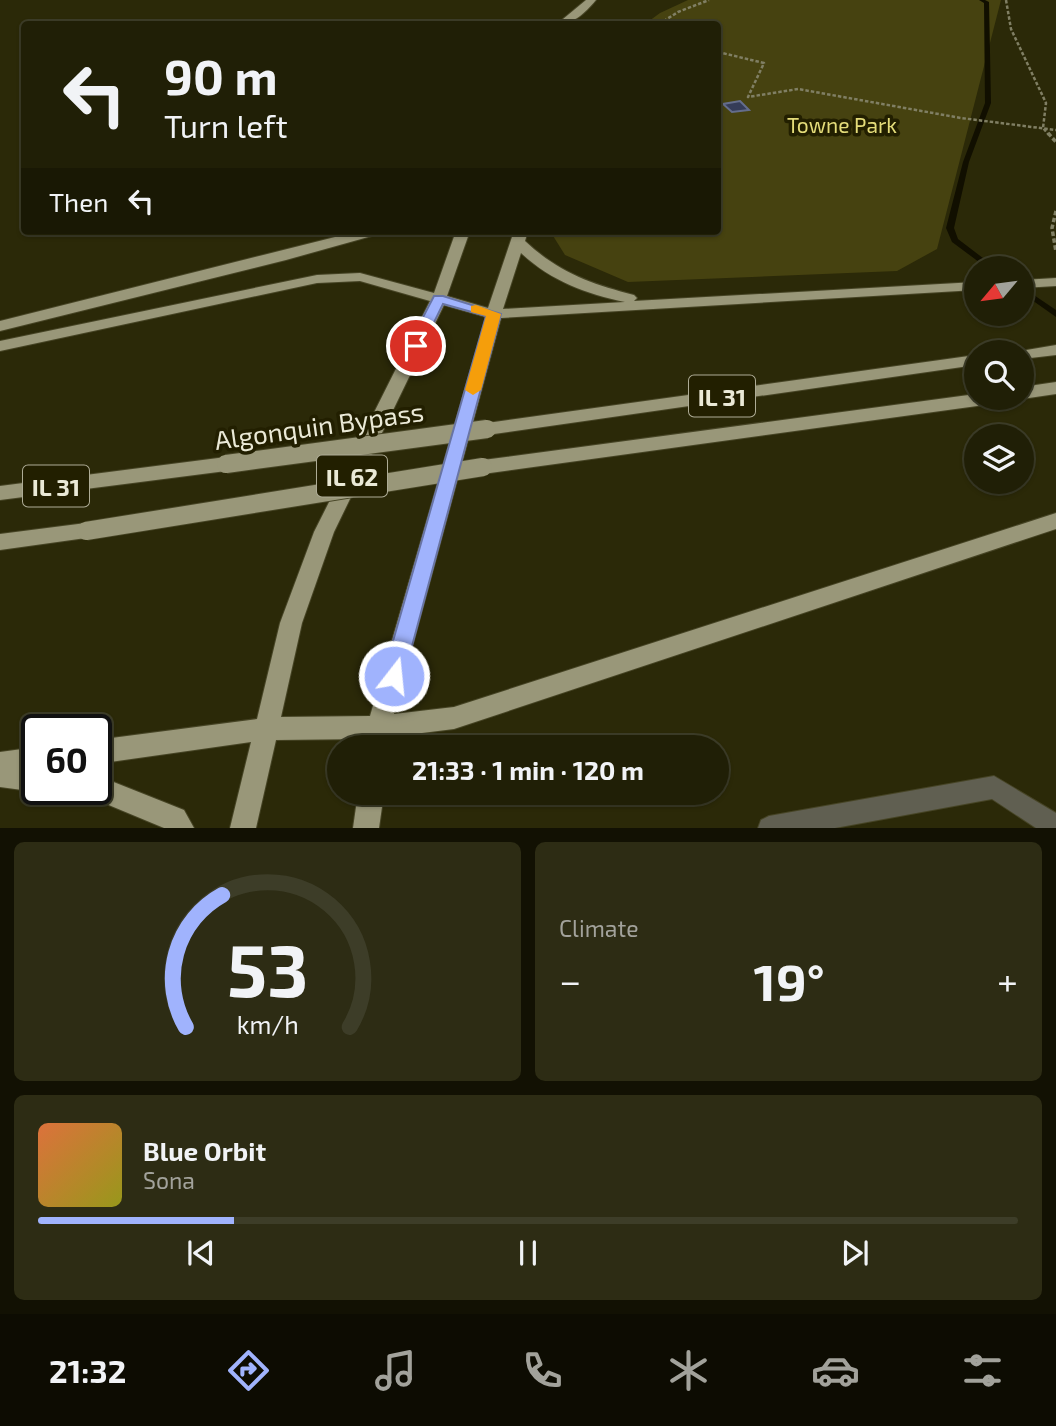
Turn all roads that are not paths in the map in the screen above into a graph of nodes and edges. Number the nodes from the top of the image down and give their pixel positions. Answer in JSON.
{"nodes":[{"id":1,"x":591,"y":0,"type":"edge"},
{"id":2,"x":578,"y":19,"type":"edge"},
{"id":3,"x":360,"y":235,"type":"edge"},
{"id":4,"x":462,"y":235,"type":"edge"},
{"id":5,"x":519,"y":236,"type":"edge"},
{"id":6,"x":1056,"y":282,"type":"edge"},
{"id":7,"x":1034,"y":283,"type":"edge"},
{"id":8,"x":964,"y":286,"type":"edge"},
{"id":9,"x":439,"y":299,"type":"junction"},
{"id":10,"x":660,"y":304,"type":"junction"},
{"id":11,"x":494,"y":314,"type":"junction"},
{"id":12,"x":0,"y":326,"type":"edge"},
{"id":13,"x":0,"y":346,"type":"edge"},
{"id":14,"x":1056,"y":350,"type":"edge"},
{"id":15,"x":1034,"y":353,"type":"edge"},
{"id":16,"x":964,"y":362,"type":"edge"},
{"id":17,"x":1056,"y":388,"type":"edge"},
{"id":18,"x":1034,"y":391,"type":"edge"},
{"id":19,"x":964,"y":402,"type":"edge"},
{"id":20,"x":0,"y":493,"type":"edge"},
{"id":21,"x":1056,"y":521,"type":"edge"},
{"id":22,"x":0,"y":542,"type":"edge"},
{"id":23,"x":264,"y":729,"type":"junction"},
{"id":24,"x":350,"y":735,"type":"edge"},
{"id":25,"x":379,"y":735,"type":"edge"},
{"id":26,"x":386,"y":735,"type":"edge"},
{"id":27,"x":112,"y":749,"type":"edge"},
{"id":28,"x":21,"y":761,"type":"edge"},
{"id":29,"x":0,"y":764,"type":"edge"},
{"id":30,"x":0,"y":775,"type":"edge"},
{"id":31,"x":21,"y":778,"type":"edge"},
{"id":32,"x":112,"y":793,"type":"edge"},
{"id":33,"x":369,"y":805,"type":"edge"},
{"id":34,"x":1056,"y":827,"type":"edge"},
{"id":35,"x":181,"y":828,"type":"edge"},
{"id":36,"x":243,"y":828,"type":"edge"},
{"id":37,"x":366,"y":828,"type":"edge"},
{"id":38,"x":769,"y":828,"type":"edge"}],
"edges":[{"from":1,"to":2,"type":"main road"},
{"from":3,"to":12,"type":"main road"},
{"from":4,"to":9,"type":"main road","number":"IL 62"},
{"from":5,"to":10,"type":"main road"},
{"from":5,"to":11,"type":"main road"},
{"from":6,"to":7,"type":"main road"},
{"from":8,"to":10,"type":"main road"},
{"from":9,"to":11,"type":"main road"},
{"from":9,"to":13,"type":"main road"},
{"from":9,"to":23,"type":"main road","number":"IL 62"},
{"from":10,"to":11,"type":"main road"},
{"from":11,"to":25,"type":"main road"},
{"from":14,"to":15,"type":"main road"},
{"from":16,"to":20,"type":"main road","name":"Algonquin Bypass","number":"IL 31","bridge":true},
{"from":17,"to":18,"type":"main road"},
{"from":19,"to":22,"type":"main road","number":"IL 31","bridge":true},
{"from":21,"to":26,"type":"main road"},
{"from":23,"to":24,"type":"main road"},
{"from":23,"to":27,"type":"main road"},
{"from":23,"to":36,"type":"main road"},
{"from":28,"to":29,"type":"main road"},
{"from":30,"to":31,"type":"main road"},
{"from":32,"to":35,"type":"main road"},
{"from":33,"to":37,"type":"main road"},
{"from":34,"to":38,"type":"lane"}]}
